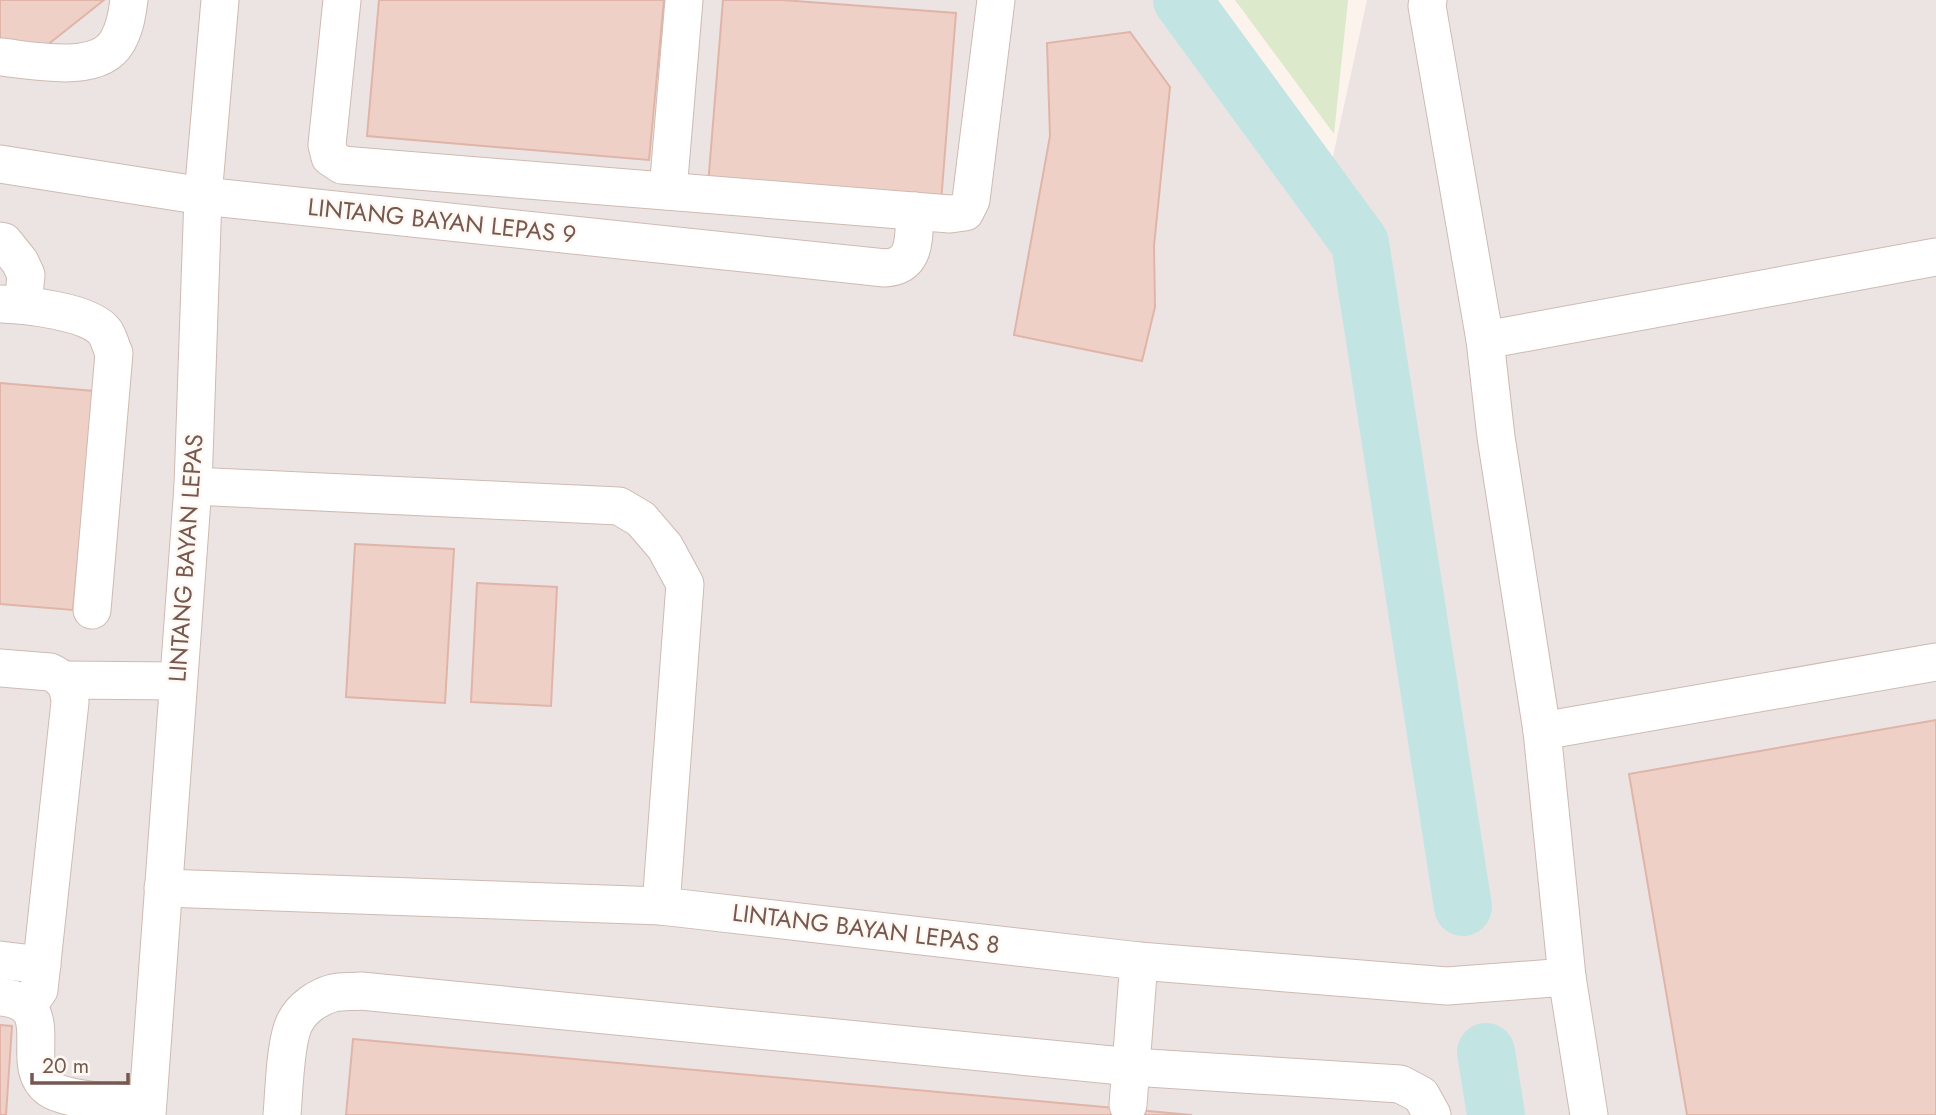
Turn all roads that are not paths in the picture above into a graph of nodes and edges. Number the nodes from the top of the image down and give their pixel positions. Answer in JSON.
{"nodes":[{"id":1,"x":129,"y":0,"type":"edge"},
{"id":2,"x":220,"y":0,"type":"edge"},
{"id":3,"x":342,"y":0,"type":"edge"},
{"id":4,"x":684,"y":0,"type":"edge"},
{"id":5,"x":996,"y":0,"type":"edge"},
{"id":6,"x":1428,"y":0,"type":"edge"},
{"id":7,"x":0,"y":57,"type":"edge"},
{"id":8,"x":0,"y":164,"type":"edge"},
{"id":9,"x":504,"y":178,"type":"junction"},
{"id":10,"x":668,"y":191,"type":"junction"},
{"id":11,"x":203,"y":196,"type":"junction"},
{"id":12,"x":915,"y":211,"type":"junction"},
{"id":13,"x":499,"y":227,"type":"junction"},
{"id":14,"x":0,"y":241,"type":"edge"},
{"id":15,"x":1936,"y":257,"type":"edge"},
{"id":16,"x":11,"y":304,"type":"edge"},
{"id":17,"x":1485,"y":340,"type":"junction"},
{"id":18,"x":193,"y":486,"type":"junction"},
{"id":19,"x":92,"y":610,"type":"dead end"},
{"id":20,"x":1936,"y":662,"type":"edge"},
{"id":21,"x":0,"y":668,"type":"edge"},
{"id":22,"x":63,"y":680,"type":"junction"},
{"id":23,"x":178,"y":681,"type":"junction"},
{"id":24,"x":1542,"y":731,"type":"junction"},
{"id":25,"x":163,"y":888,"type":"junction"},
{"id":26,"x":661,"y":906,"type":"junction"},
{"id":27,"x":0,"y":960,"type":"edge"},
{"id":28,"x":1139,"y":961,"type":"junction"},
{"id":29,"x":43,"y":965,"type":"junction"},
{"id":30,"x":1567,"y":977,"type":"junction"},
{"id":31,"x":14,"y":1001,"type":"edge"},
{"id":32,"x":1132,"y":1067,"type":"junction"},
{"id":33,"x":1128,"y":1105,"type":"dead end"},
{"id":34,"x":147,"y":1110,"type":"edge"},
{"id":35,"x":282,"y":1115,"type":"edge"},
{"id":36,"x":1432,"y":1115,"type":"edge"},
{"id":37,"x":1589,"y":1115,"type":"edge"}],
"edges":[{"from":1,"to":7,"type":"street"},
{"from":2,"to":11,"type":"street","name":"LINTANG BAYAN LEPAS"},
{"from":3,"to":9,"type":"street"},
{"from":4,"to":10,"type":"street"},
{"from":5,"to":12,"type":"street"},
{"from":6,"to":17,"type":"street"},
{"from":8,"to":11,"type":"street","name":"LINTANG BAYAN LEPAS 9"},
{"from":9,"to":10,"type":"street"},
{"from":9,"to":13,"type":"street"},
{"from":10,"to":12,"type":"street"},
{"from":11,"to":13,"type":"street","name":"LINTANG BAYAN LEPAS 9"},
{"from":11,"to":18,"type":"street","name":"LINTANG BAYAN LEPAS"},
{"from":12,"to":13,"type":"street","name":"LINTANG BAYAN LEPAS 9"},
{"from":14,"to":16,"type":"street"},
{"from":15,"to":17,"type":"street"},
{"from":16,"to":19,"type":"street"},
{"from":17,"to":24,"type":"street"},
{"from":18,"to":23,"type":"street","name":"LINTANG BAYAN LEPAS"},
{"from":18,"to":26,"type":"street"},
{"from":20,"to":24,"type":"street"},
{"from":21,"to":22,"type":"street"},
{"from":22,"to":23,"type":"street"},
{"from":22,"to":29,"type":"street"},
{"from":23,"to":25,"type":"street","name":"LINTANG BAYAN LEPAS"},
{"from":24,"to":30,"type":"street"},
{"from":25,"to":26,"type":"street","name":"LINTANG BAYAN LEPAS 8"},
{"from":25,"to":34,"type":"street","name":"LINTANG BAYAN LEPAS"},
{"from":26,"to":28,"type":"street","name":"LINTANG BAYAN LEPAS 8"},
{"from":27,"to":29,"type":"street"},
{"from":28,"to":30,"type":"street","name":"LINTANG BAYAN LEPAS 8"},
{"from":28,"to":32,"type":"street"},
{"from":29,"to":31,"type":"street"},
{"from":30,"to":37,"type":"street"},
{"from":31,"to":34,"type":"street"},
{"from":32,"to":33,"type":"street"},
{"from":32,"to":35,"type":"street"},
{"from":32,"to":36,"type":"street"}]}
